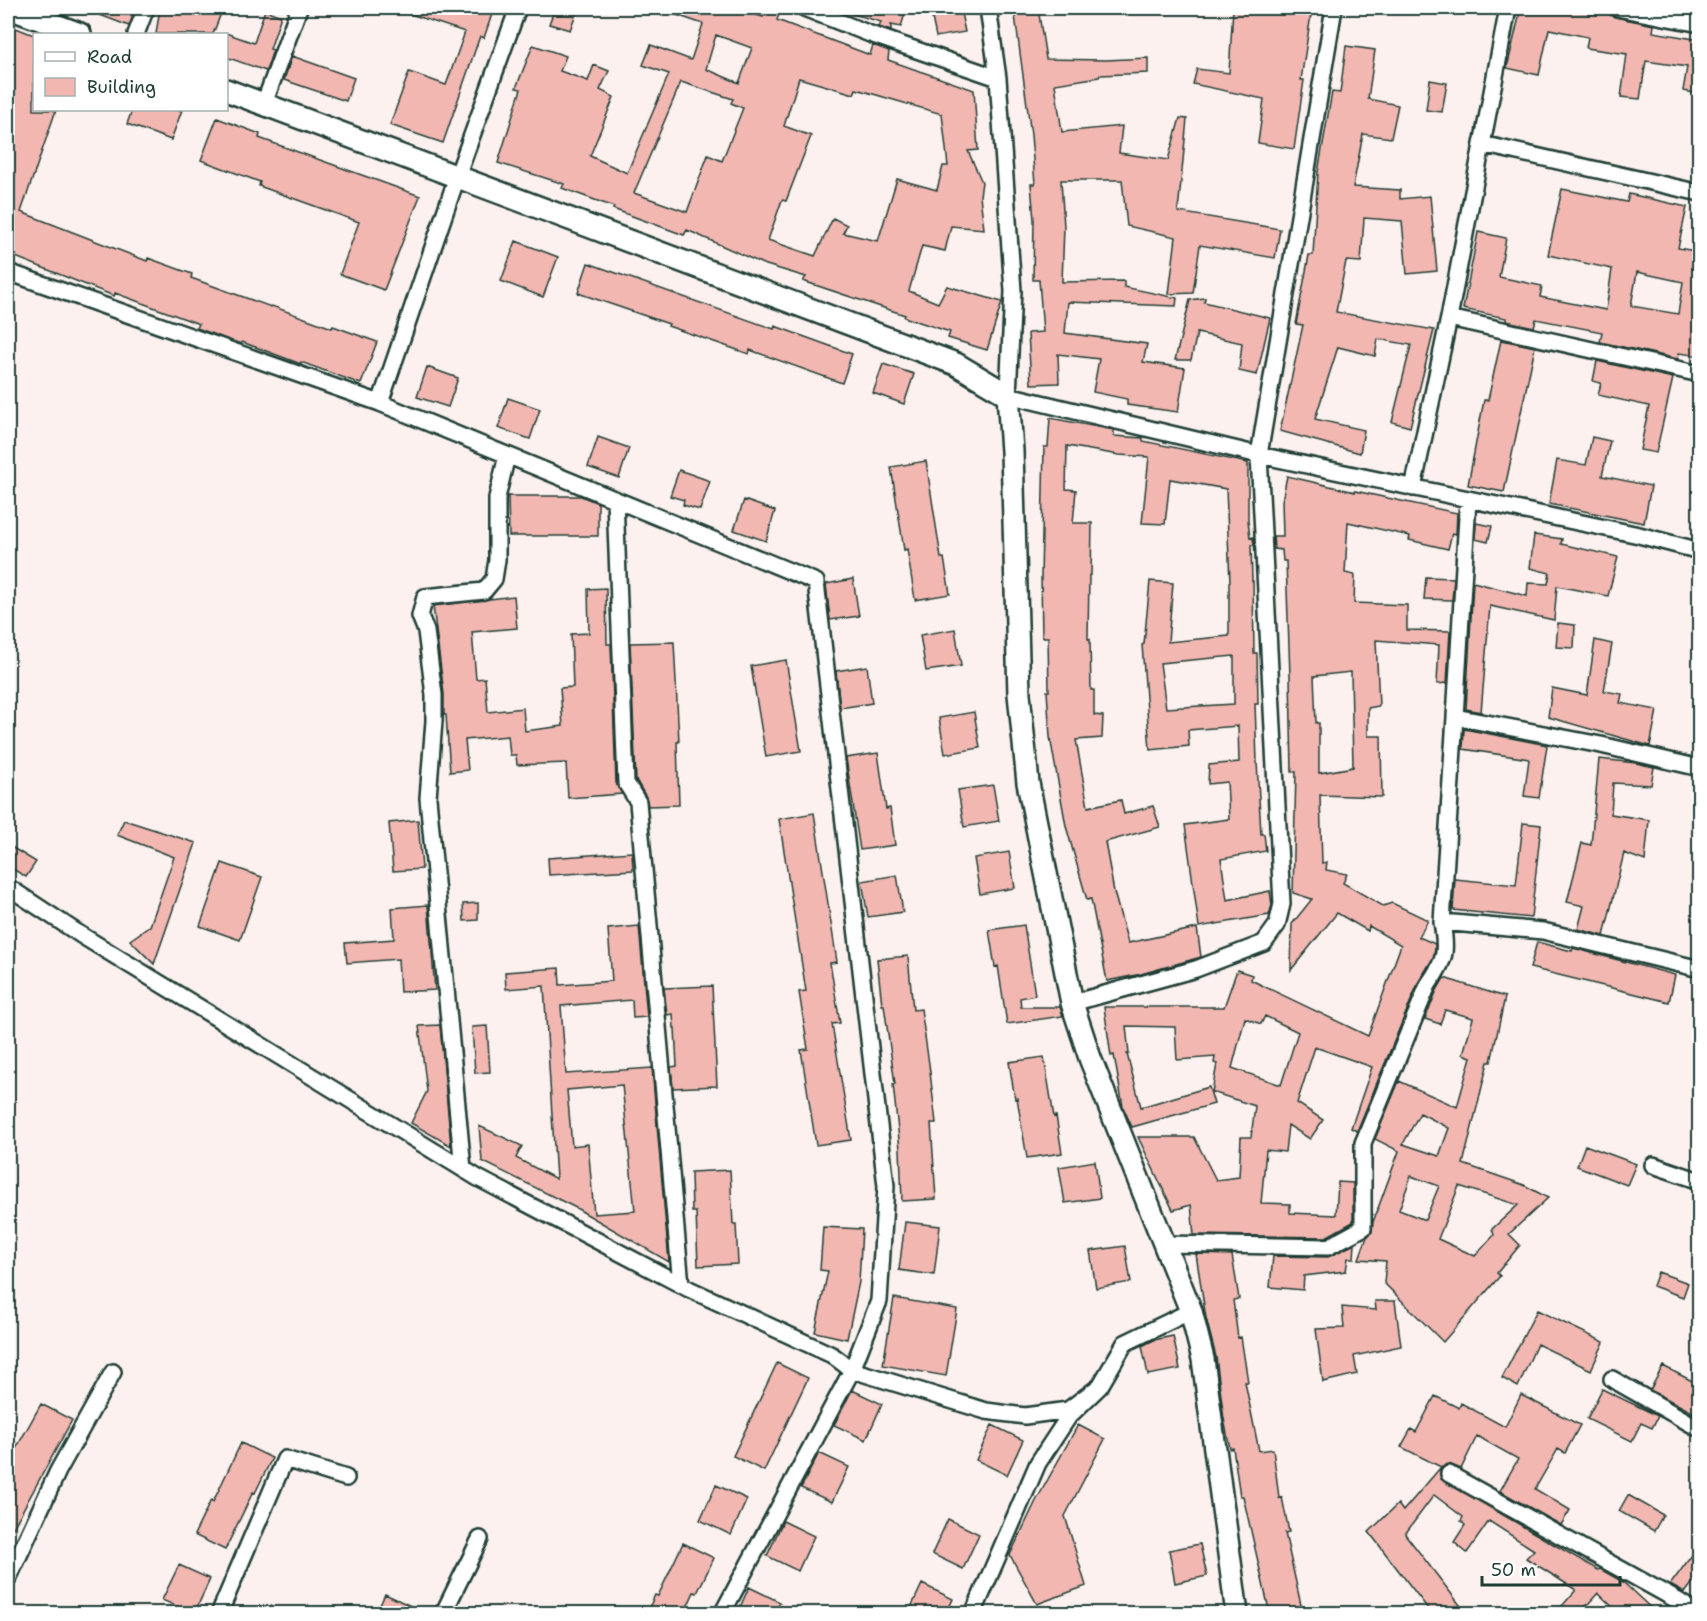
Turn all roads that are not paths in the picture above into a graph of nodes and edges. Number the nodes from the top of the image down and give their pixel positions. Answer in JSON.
{"nodes":[{"id":1,"x":9,"y":8,"type":"edge"},
{"id":2,"x":146,"y":8,"type":"edge"},
{"id":3,"x":299,"y":8,"type":"edge"},
{"id":4,"x":518,"y":8,"type":"edge"},
{"id":5,"x":804,"y":8,"type":"edge"},
{"id":6,"x":988,"y":8,"type":"edge"},
{"id":7,"x":1334,"y":8,"type":"edge"},
{"id":8,"x":1508,"y":8,"type":"edge"},
{"id":9,"x":1617,"y":8,"type":"edge"},
{"id":10,"x":1700,"y":24,"type":"edge"},
{"id":11,"x":77,"y":33,"type":"edge"},
{"id":12,"x":136,"y":33,"type":"edge"},
{"id":13,"x":998,"y":78,"type":"junction"},
{"id":14,"x":228,"y":91,"type":"edge"},
{"id":15,"x":264,"y":104,"type":"junction"},
{"id":16,"x":1482,"y":144,"type":"junction"},
{"id":17,"x":457,"y":177,"type":"junction"},
{"id":18,"x":1700,"y":193,"type":"edge"},
{"id":19,"x":8,"y":272,"type":"edge"},
{"id":20,"x":1449,"y":318,"type":"junction"},
{"id":21,"x":1700,"y":374,"type":"edge"},
{"id":22,"x":1008,"y":396,"type":"junction"},
{"id":23,"x":380,"y":404,"type":"junction"},
{"id":24,"x":507,"y":455,"type":"junction"},
{"id":25,"x":1259,"y":456,"type":"junction"},
{"id":26,"x":1413,"y":488,"type":"junction"},
{"id":27,"x":615,"y":499,"type":"junction"},
{"id":28,"x":1468,"y":500,"type":"junction"},
{"id":29,"x":1700,"y":551,"type":"edge"},
{"id":30,"x":1455,"y":717,"type":"junction"},
{"id":31,"x":1700,"y":768,"type":"edge"},
{"id":32,"x":8,"y":887,"type":"edge"},
{"id":33,"x":1442,"y":921,"type":"junction"},
{"id":34,"x":1700,"y":969,"type":"edge"},
{"id":35,"x":1072,"y":1003,"type":"junction"},
{"id":36,"x":1653,"y":1165,"type":"dead end"},
{"id":37,"x":463,"y":1169,"type":"junction"},
{"id":38,"x":1700,"y":1181,"type":"edge"},
{"id":39,"x":1164,"y":1244,"type":"junction"},
{"id":40,"x":681,"y":1285,"type":"junction"},
{"id":41,"x":1191,"y":1311,"type":"junction"},
{"id":42,"x":852,"y":1370,"type":"junction"},
{"id":43,"x":113,"y":1372,"type":"dead end"},
{"id":44,"x":1612,"y":1379,"type":"dead end"},
{"id":45,"x":1100,"y":1386,"type":"junction"},
{"id":46,"x":1700,"y":1429,"type":"edge"},
{"id":47,"x":1449,"y":1474,"type":"dead end"},
{"id":48,"x":346,"y":1478,"type":"dead end"},
{"id":49,"x":480,"y":1539,"type":"dead end"},
{"id":50,"x":8,"y":1579,"type":"edge"},
{"id":51,"x":1700,"y":1613,"type":"edge"},
{"id":52,"x":219,"y":1614,"type":"edge"},
{"id":53,"x":443,"y":1614,"type":"edge"},
{"id":54,"x":722,"y":1614,"type":"edge"},
{"id":55,"x":973,"y":1614,"type":"edge"},
{"id":56,"x":1237,"y":1614,"type":"edge"}],
"edges":[{"from":1,"to":11,"type":"main road"},
{"from":2,"to":12,"type":"street"},
{"from":3,"to":15,"type":"street"},
{"from":4,"to":17,"type":"street"},
{"from":5,"to":13,"type":"street"},
{"from":6,"to":13,"type":"street"},
{"from":7,"to":25,"type":"street"},
{"from":8,"to":16,"type":"street"},
{"from":9,"to":10,"type":"street"},
{"from":13,"to":22,"type":"street"},
{"from":14,"to":15,"type":"main road"},
{"from":15,"to":17,"type":"main road"},
{"from":16,"to":18,"type":"street"},
{"from":16,"to":20,"type":"street"},
{"from":17,"to":22,"type":"main road"},
{"from":17,"to":23,"type":"street"},
{"from":19,"to":23,"type":"street"},
{"from":20,"to":21,"type":"street"},
{"from":20,"to":26,"type":"street"},
{"from":22,"to":25,"type":"street"},
{"from":22,"to":35,"type":"main road"},
{"from":23,"to":24,"type":"street"},
{"from":24,"to":27,"type":"street"},
{"from":24,"to":37,"type":"street"},
{"from":25,"to":26,"type":"street"},
{"from":25,"to":35,"type":"street"},
{"from":26,"to":28,"type":"street"},
{"from":27,"to":40,"type":"street"},
{"from":27,"to":42,"type":"street"},
{"from":28,"to":29,"type":"street"},
{"from":28,"to":30,"type":"street"},
{"from":30,"to":31,"type":"street"},
{"from":30,"to":33,"type":"street"},
{"from":32,"to":37,"type":"street"},
{"from":33,"to":34,"type":"street"},
{"from":33,"to":39,"type":"street"},
{"from":35,"to":39,"type":"main road"},
{"from":36,"to":38,"type":"street"},
{"from":37,"to":40,"type":"street"},
{"from":39,"to":41,"type":"main road"},
{"from":40,"to":42,"type":"street"},
{"from":41,"to":45,"type":"street"},
{"from":41,"to":56,"type":"main road"},
{"from":42,"to":45,"type":"street"},
{"from":42,"to":54,"type":"street"},
{"from":43,"to":50,"type":"street"},
{"from":44,"to":46,"type":"street"},
{"from":45,"to":55,"type":"street"},
{"from":47,"to":51,"type":"street"},
{"from":48,"to":52,"type":"street"},
{"from":49,"to":53,"type":"street"}]}
